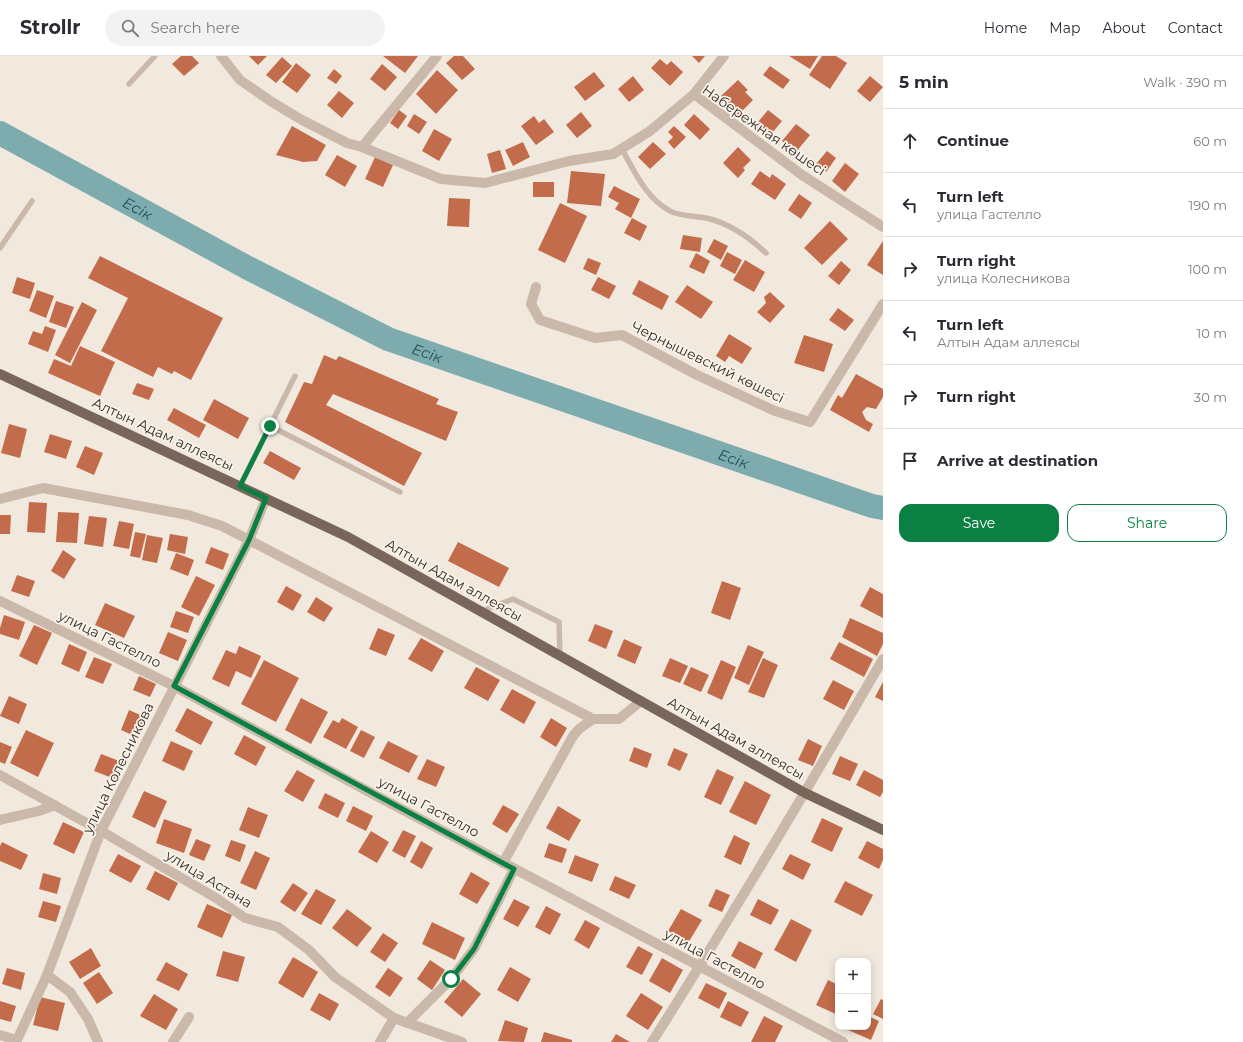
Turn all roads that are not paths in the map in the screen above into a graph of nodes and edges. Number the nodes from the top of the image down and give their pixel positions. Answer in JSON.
{"nodes":[{"id":1,"x":155,"y":56,"type":"edge"},
{"id":2,"x":221,"y":56,"type":"edge"},
{"id":3,"x":437,"y":56,"type":"edge"},
{"id":4,"x":724,"y":56,"type":"edge"},
{"id":5,"x":129,"y":84,"type":"dead end"},
{"id":6,"x":694,"y":94,"type":"junction"},
{"id":7,"x":362,"y":147,"type":"junction"},
{"id":8,"x":622,"y":149,"type":"junction"},
{"id":9,"x":32,"y":200,"type":"dead end"},
{"id":10,"x":883,"y":227,"type":"edge"},
{"id":11,"x":0,"y":248,"type":"edge"},
{"id":12,"x":766,"y":253,"type":"dead end"},
{"id":13,"x":536,"y":287,"type":"dead end"},
{"id":14,"x":883,"y":304,"type":"edge"},
{"id":15,"x":0,"y":374,"type":"edge"},
{"id":16,"x":295,"y":376,"type":"dead end"},
{"id":17,"x":270,"y":426,"type":"junction"},
{"id":18,"x":240,"y":486,"type":"junction"},
{"id":19,"x":400,"y":492,"type":"dead end"},
{"id":20,"x":266,"y":498,"type":"junction"},
{"id":21,"x":0,"y":499,"type":"edge"},
{"id":22,"x":249,"y":540,"type":"junction"},
{"id":23,"x":0,"y":601,"type":"edge"},
{"id":24,"x":481,"y":612,"type":"junction"},
{"id":25,"x":560,"y":656,"type":"junction"},
{"id":26,"x":883,"y":659,"type":"edge"},
{"id":27,"x":174,"y":686,"type":"junction"},
{"id":28,"x":641,"y":701,"type":"junction"},
{"id":29,"x":593,"y":719,"type":"junction"},
{"id":30,"x":0,"y":775,"type":"edge"},
{"id":31,"x":805,"y":793,"type":"junction"},
{"id":32,"x":55,"y":805,"type":"junction"},
{"id":33,"x":0,"y":820,"type":"edge"},
{"id":34,"x":883,"y":830,"type":"edge"},
{"id":35,"x":101,"y":831,"type":"junction"},
{"id":36,"x":503,"y":863,"type":"junction"},
{"id":37,"x":514,"y":869,"type":"junction"},
{"id":38,"x":700,"y":967,"type":"junction"},
{"id":39,"x":47,"y":975,"type":"junction"},
{"id":40,"x":189,"y":1017,"type":"dead end"},
{"id":41,"x":394,"y":1018,"type":"junction"},
{"id":42,"x":407,"y":1023,"type":"junction"},
{"id":43,"x":0,"y":1035,"type":"edge"},
{"id":44,"x":98,"y":1042,"type":"edge"},
{"id":45,"x":173,"y":1042,"type":"edge"},
{"id":46,"x":380,"y":1042,"type":"edge"},
{"id":47,"x":462,"y":1042,"type":"edge"},
{"id":48,"x":652,"y":1042,"type":"edge"},
{"id":49,"x":843,"y":1042,"type":"edge"}],
"edges":[{"from":1,"to":5,"type":"lane"},
{"from":2,"to":7,"type":"street","name":"Набережная көшесі"},
{"from":3,"to":7,"type":"street"},
{"from":4,"to":6,"type":"street"},
{"from":6,"to":8,"type":"street","name":"Набережная көшесі"},
{"from":6,"to":10,"type":"street","name":"Набережная көшесі"},
{"from":7,"to":8,"type":"street","name":"Набережная көшесі"},
{"from":8,"to":12,"type":"lane"},
{"from":9,"to":11,"type":"lane"},
{"from":13,"to":14,"type":"street","name":"Чернышевский көшесі"},
{"from":15,"to":18,"type":"main road","name":"Алтын Адам аллеясы"},
{"from":16,"to":17,"type":"lane"},
{"from":17,"to":18,"type":"lane"},
{"from":17,"to":19,"type":"lane"},
{"from":18,"to":20,"type":"main road","name":"Алтын Адам аллеясы"},
{"from":20,"to":22,"type":"street","name":"улица Колесникова"},
{"from":20,"to":24,"type":"main road","name":"Алтын Адам аллеясы"},
{"from":21,"to":22,"type":"street"},
{"from":22,"to":27,"type":"street","name":"улица Колесникова"},
{"from":22,"to":29,"type":"street"},
{"from":23,"to":27,"type":"street","name":"улица Гастелло"},
{"from":24,"to":25,"type":"main road","name":"Алтын Адам аллеясы"},
{"from":24,"to":25,"type":"lane"},
{"from":25,"to":28,"type":"main road","name":"Алтын Адам аллеясы"},
{"from":26,"to":31,"type":"street"},
{"from":27,"to":35,"type":"street","name":"улица Колесникова"},
{"from":27,"to":36,"type":"street","name":"улица Гастелло"},
{"from":28,"to":29,"type":"street"},
{"from":28,"to":31,"type":"main road","name":"Алтын Адам аллеясы"},
{"from":29,"to":36,"type":"street"},
{"from":30,"to":32,"type":"street","name":"улица Астана"},
{"from":31,"to":34,"type":"main road","name":"Алтын Адам аллеясы"},
{"from":31,"to":38,"type":"street"},
{"from":32,"to":33,"type":"street"},
{"from":32,"to":35,"type":"street","name":"улица Астана"},
{"from":35,"to":39,"type":"street","name":"улица Колесникова"},
{"from":35,"to":41,"type":"street","name":"улица Астана"},
{"from":36,"to":37,"type":"street","name":"улица Гастелло"},
{"from":37,"to":38,"type":"street","name":"улица Гастелло"},
{"from":37,"to":42,"type":"street"},
{"from":38,"to":48,"type":"street"},
{"from":38,"to":49,"type":"street","name":"улица Гастелло"},
{"from":39,"to":43,"type":"street","name":"улица Колесникова"},
{"from":39,"to":44,"type":"street"},
{"from":40,"to":45,"type":"street"},
{"from":41,"to":42,"type":"street","name":"улица Астана"},
{"from":41,"to":46,"type":"street"},
{"from":42,"to":47,"type":"street","name":"улица Астана"}]}
